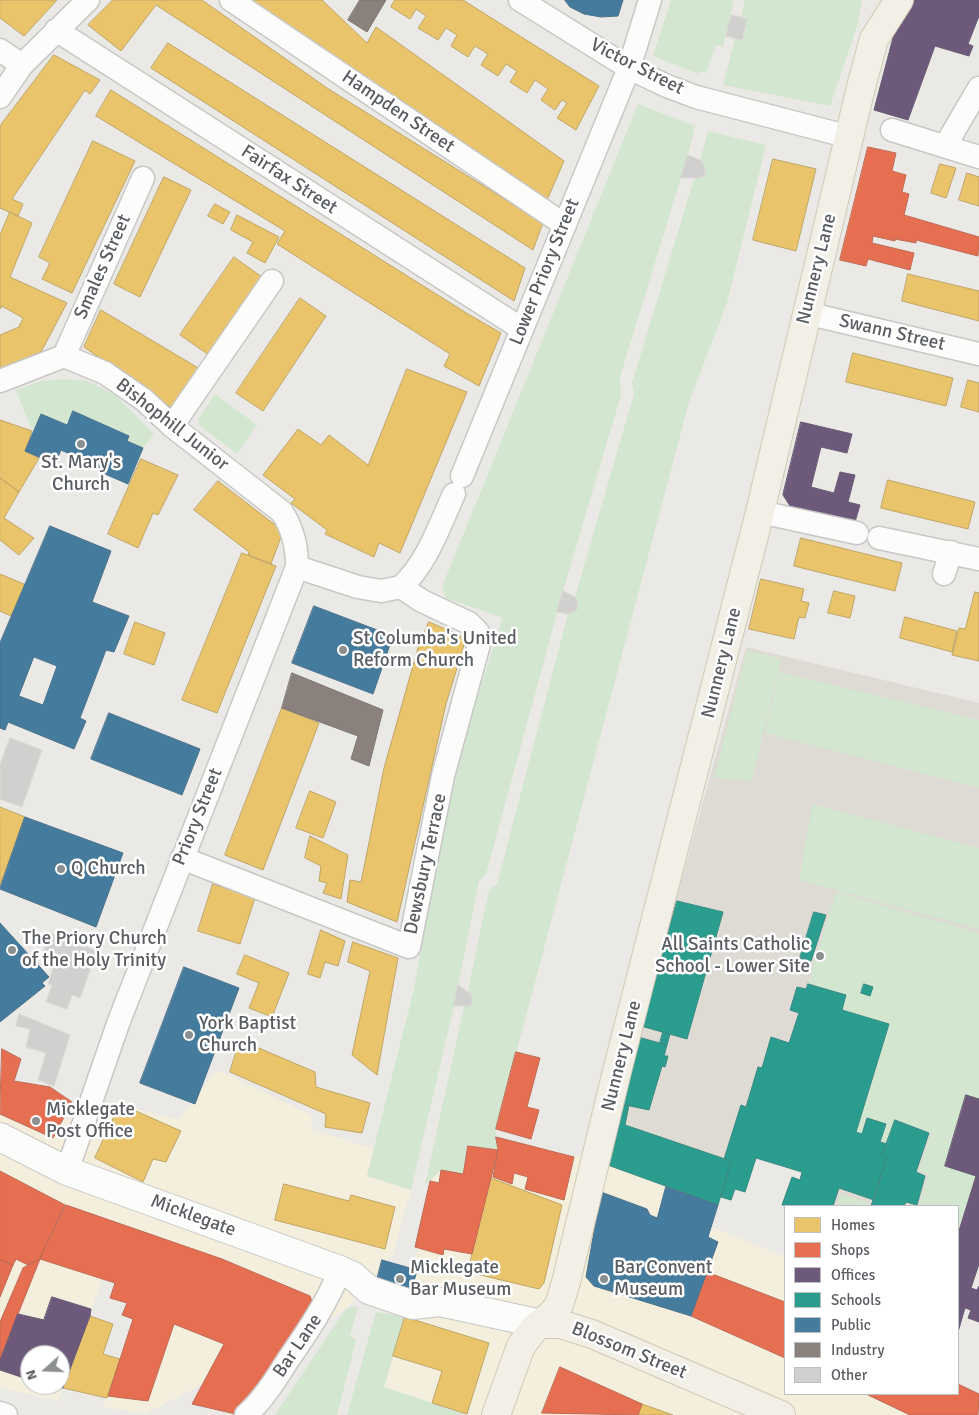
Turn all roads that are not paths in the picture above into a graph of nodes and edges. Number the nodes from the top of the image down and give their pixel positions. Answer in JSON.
{"nodes":[{"id":1,"x":88,"y":0,"type":"edge"},
{"id":2,"x":231,"y":0,"type":"edge"},
{"id":3,"x":520,"y":0,"type":"edge"},
{"id":4,"x":650,"y":0,"type":"edge"},
{"id":5,"x":873,"y":0,"type":"edge"},
{"id":6,"x":899,"y":0,"type":"edge"},
{"id":7,"x":56,"y":30,"type":"junction"},
{"id":8,"x":874,"y":39,"type":"junction"},
{"id":9,"x":0,"y":50,"type":"edge"},
{"id":10,"x":22,"y":65,"type":"junction"},
{"id":11,"x":629,"y":68,"type":"junction"},
{"id":12,"x":0,"y":97,"type":"edge"},
{"id":13,"x":976,"y":101,"type":"edge"},
{"id":14,"x":892,"y":130,"type":"dead end"},
{"id":15,"x":850,"y":138,"type":"junction"},
{"id":16,"x":945,"y":146,"type":"junction"},
{"id":17,"x":974,"y":155,"type":"edge"},
{"id":18,"x":143,"y":178,"type":"dead end"},
{"id":19,"x":565,"y":224,"type":"junction"},
{"id":20,"x":272,"y":281,"type":"dead end"},
{"id":21,"x":806,"y":313,"type":"junction"},
{"id":22,"x":522,"y":329,"type":"junction"},
{"id":23,"x":979,"y":354,"type":"edge"},
{"id":24,"x":64,"y":356,"type":"junction"},
{"id":25,"x":0,"y":381,"type":"edge"},
{"id":26,"x":172,"y":426,"type":"junction"},
{"id":27,"x":760,"y":512,"type":"junction"},
{"id":28,"x":857,"y":533,"type":"dead end"},
{"id":29,"x":879,"y":538,"type":"dead end"},
{"id":30,"x":950,"y":552,"type":"junction"},
{"id":31,"x":979,"y":559,"type":"edge"},
{"id":32,"x":297,"y":567,"type":"junction"},
{"id":33,"x":944,"y":574,"type":"dead end"},
{"id":34,"x":401,"y":587,"type":"junction"},
{"id":35,"x":182,"y":858,"type":"junction"},
{"id":36,"x":0,"y":1137,"type":"edge"},
{"id":37,"x":67,"y":1172,"type":"junction"},
{"id":38,"x":347,"y":1273,"type":"junction"},
{"id":39,"x":384,"y":1295,"type":"joint"},
{"id":40,"x":541,"y":1324,"type":"junction"},
{"id":41,"x":0,"y":1413,"type":"edge"},
{"id":42,"x":6,"y":1415,"type":"edge"},
{"id":43,"x":246,"y":1415,"type":"edge"},
{"id":44,"x":496,"y":1415,"type":"edge"},
{"id":45,"x":781,"y":1415,"type":"edge"}],
"edges":[{"from":1,"to":7,"type":"street"},
{"from":2,"to":19,"type":"street","name":"Hampden Street"},
{"from":3,"to":11,"type":"street","name":"Victor Street"},
{"from":4,"to":11,"type":"street","name":"Lower Priory Street"},
{"from":5,"to":8,"type":"main road"},
{"from":6,"to":8,"type":"main road","name":"Nunnery Lane"},
{"from":7,"to":10,"type":"street"},
{"from":7,"to":22,"type":"street","name":"Fairfax Street"},
{"from":8,"to":15,"type":"main road","name":"Nunnery Lane"},
{"from":9,"to":10,"type":"street"},
{"from":10,"to":12,"type":"street"},
{"from":11,"to":15,"type":"street","name":"Victor Street"},
{"from":11,"to":19,"type":"street","name":"Lower Priory Street"},
{"from":13,"to":16,"type":"street"},
{"from":14,"to":16,"type":"street"},
{"from":15,"to":21,"type":"main road","name":"Nunnery Lane"},
{"from":16,"to":17,"type":"street"},
{"from":18,"to":24,"type":"street","name":"Smales Street"},
{"from":19,"to":22,"type":"street","name":"Lower Priory Street"},
{"from":20,"to":26,"type":"street"},
{"from":21,"to":23,"type":"street","name":"Swann Street"},
{"from":21,"to":27,"type":"main road","name":"Nunnery Lane"},
{"from":22,"to":34,"type":"street","name":"Lower Priory Street"},
{"from":24,"to":25,"type":"street"},
{"from":24,"to":26,"type":"street","name":"Bishophill Junior"},
{"from":26,"to":32,"type":"street","name":"Bishophill Junior"},
{"from":27,"to":28,"type":"street"},
{"from":27,"to":40,"type":"main road","name":"Nunnery Lane"},
{"from":29,"to":30,"type":"street"},
{"from":30,"to":31,"type":"street"},
{"from":30,"to":33,"type":"street"},
{"from":32,"to":34,"type":"street"},
{"from":32,"to":35,"type":"street","name":"Priory Street"},
{"from":34,"to":35,"type":"street","name":"Dewsbury Terrace"},
{"from":35,"to":37,"type":"street","name":"Priory Street"},
{"from":36,"to":37,"type":"street","name":"Micklegate"},
{"from":37,"to":38,"type":"street","name":"Micklegate"},
{"from":38,"to":39,"type":"street","name":"Micklegate"},
{"from":38,"to":43,"type":"street","name":"Bar Lane"},
{"from":39,"to":40,"type":"street","name":"Blossom Street"},
{"from":40,"to":44,"type":"main road","name":"Nunnery Lane"},
{"from":40,"to":45,"type":"main road","name":"Blossom Street"},
{"from":41,"to":42,"type":"street"}]}
